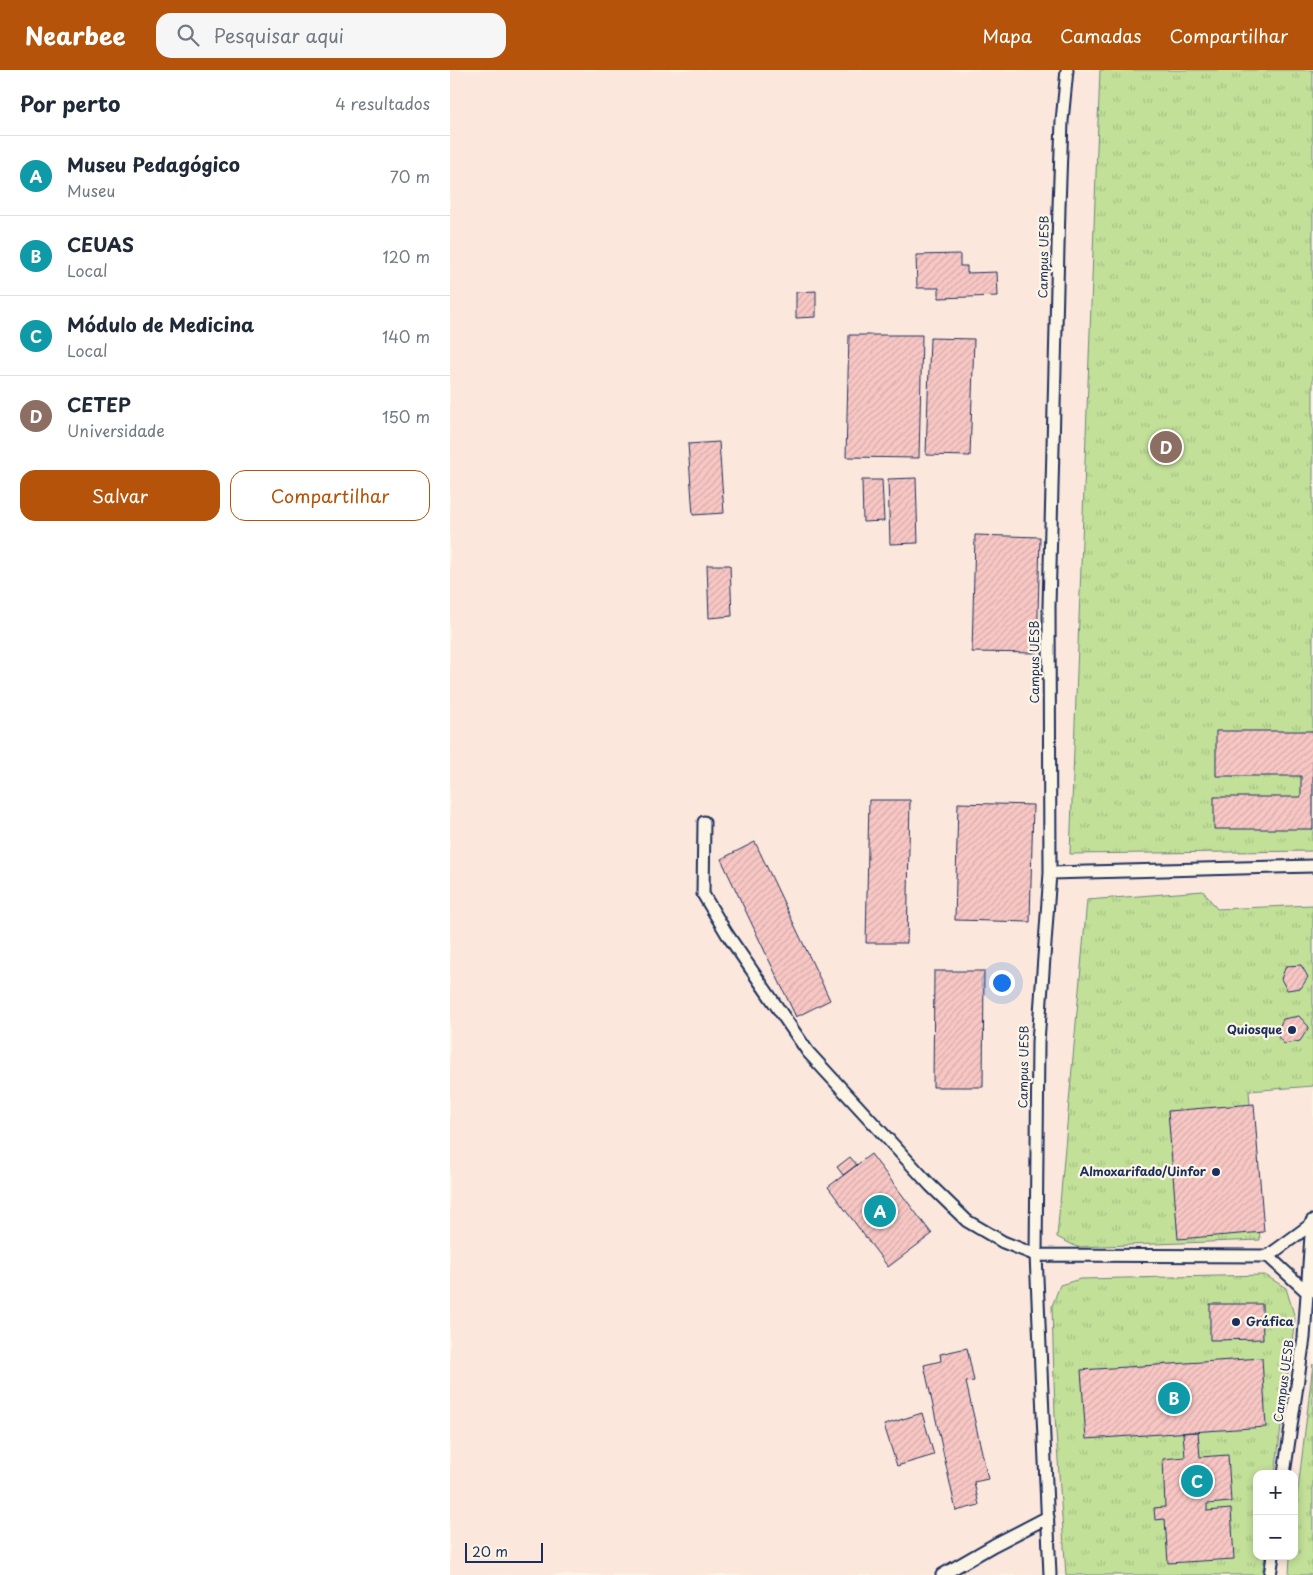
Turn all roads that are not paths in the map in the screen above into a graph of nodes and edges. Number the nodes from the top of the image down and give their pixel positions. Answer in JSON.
{"nodes":[{"id":1,"x":1067,"y":70,"type":"edge"},
{"id":2,"x":704,"y":822,"type":"dead end"},
{"id":3,"x":1313,"y":866,"type":"edge"},
{"id":4,"x":1050,"y":873,"type":"junction"},
{"id":5,"x":1312,"y":1222,"type":"edge"},
{"id":6,"x":1036,"y":1255,"type":"junction"},
{"id":7,"x":1268,"y":1256,"type":"junction"},
{"id":8,"x":1310,"y":1291,"type":"edge"},
{"id":9,"x":1285,"y":1470,"type":"edge"},
{"id":10,"x":1048,"y":1517,"type":"junction"},
{"id":11,"x":1272,"y":1560,"type":"edge"},
{"id":12,"x":942,"y":1575,"type":"edge"},
{"id":13,"x":1050,"y":1575,"type":"edge"},
{"id":14,"x":1270,"y":1575,"type":"edge"}],
"edges":[{"from":1,"to":4,"type":"lane","name":"Campus UESB"},
{"from":2,"to":6,"type":"lane"},
{"from":3,"to":4,"type":"lane"},
{"from":4,"to":6,"type":"lane","name":"Campus UESB"},
{"from":5,"to":7,"type":"lane","name":"Campus UESB"},
{"from":5,"to":8,"type":"lane","name":"Campus UESB"},
{"from":6,"to":7,"type":"lane"},
{"from":6,"to":10,"type":"lane","name":"Campus UESB"},
{"from":7,"to":8,"type":"lane"},
{"from":8,"to":9,"type":"lane","name":"Campus UESB"},
{"from":10,"to":12,"type":"lane"},
{"from":10,"to":13,"type":"lane","name":"Campus UESB"},
{"from":11,"to":14,"type":"lane"}]}
